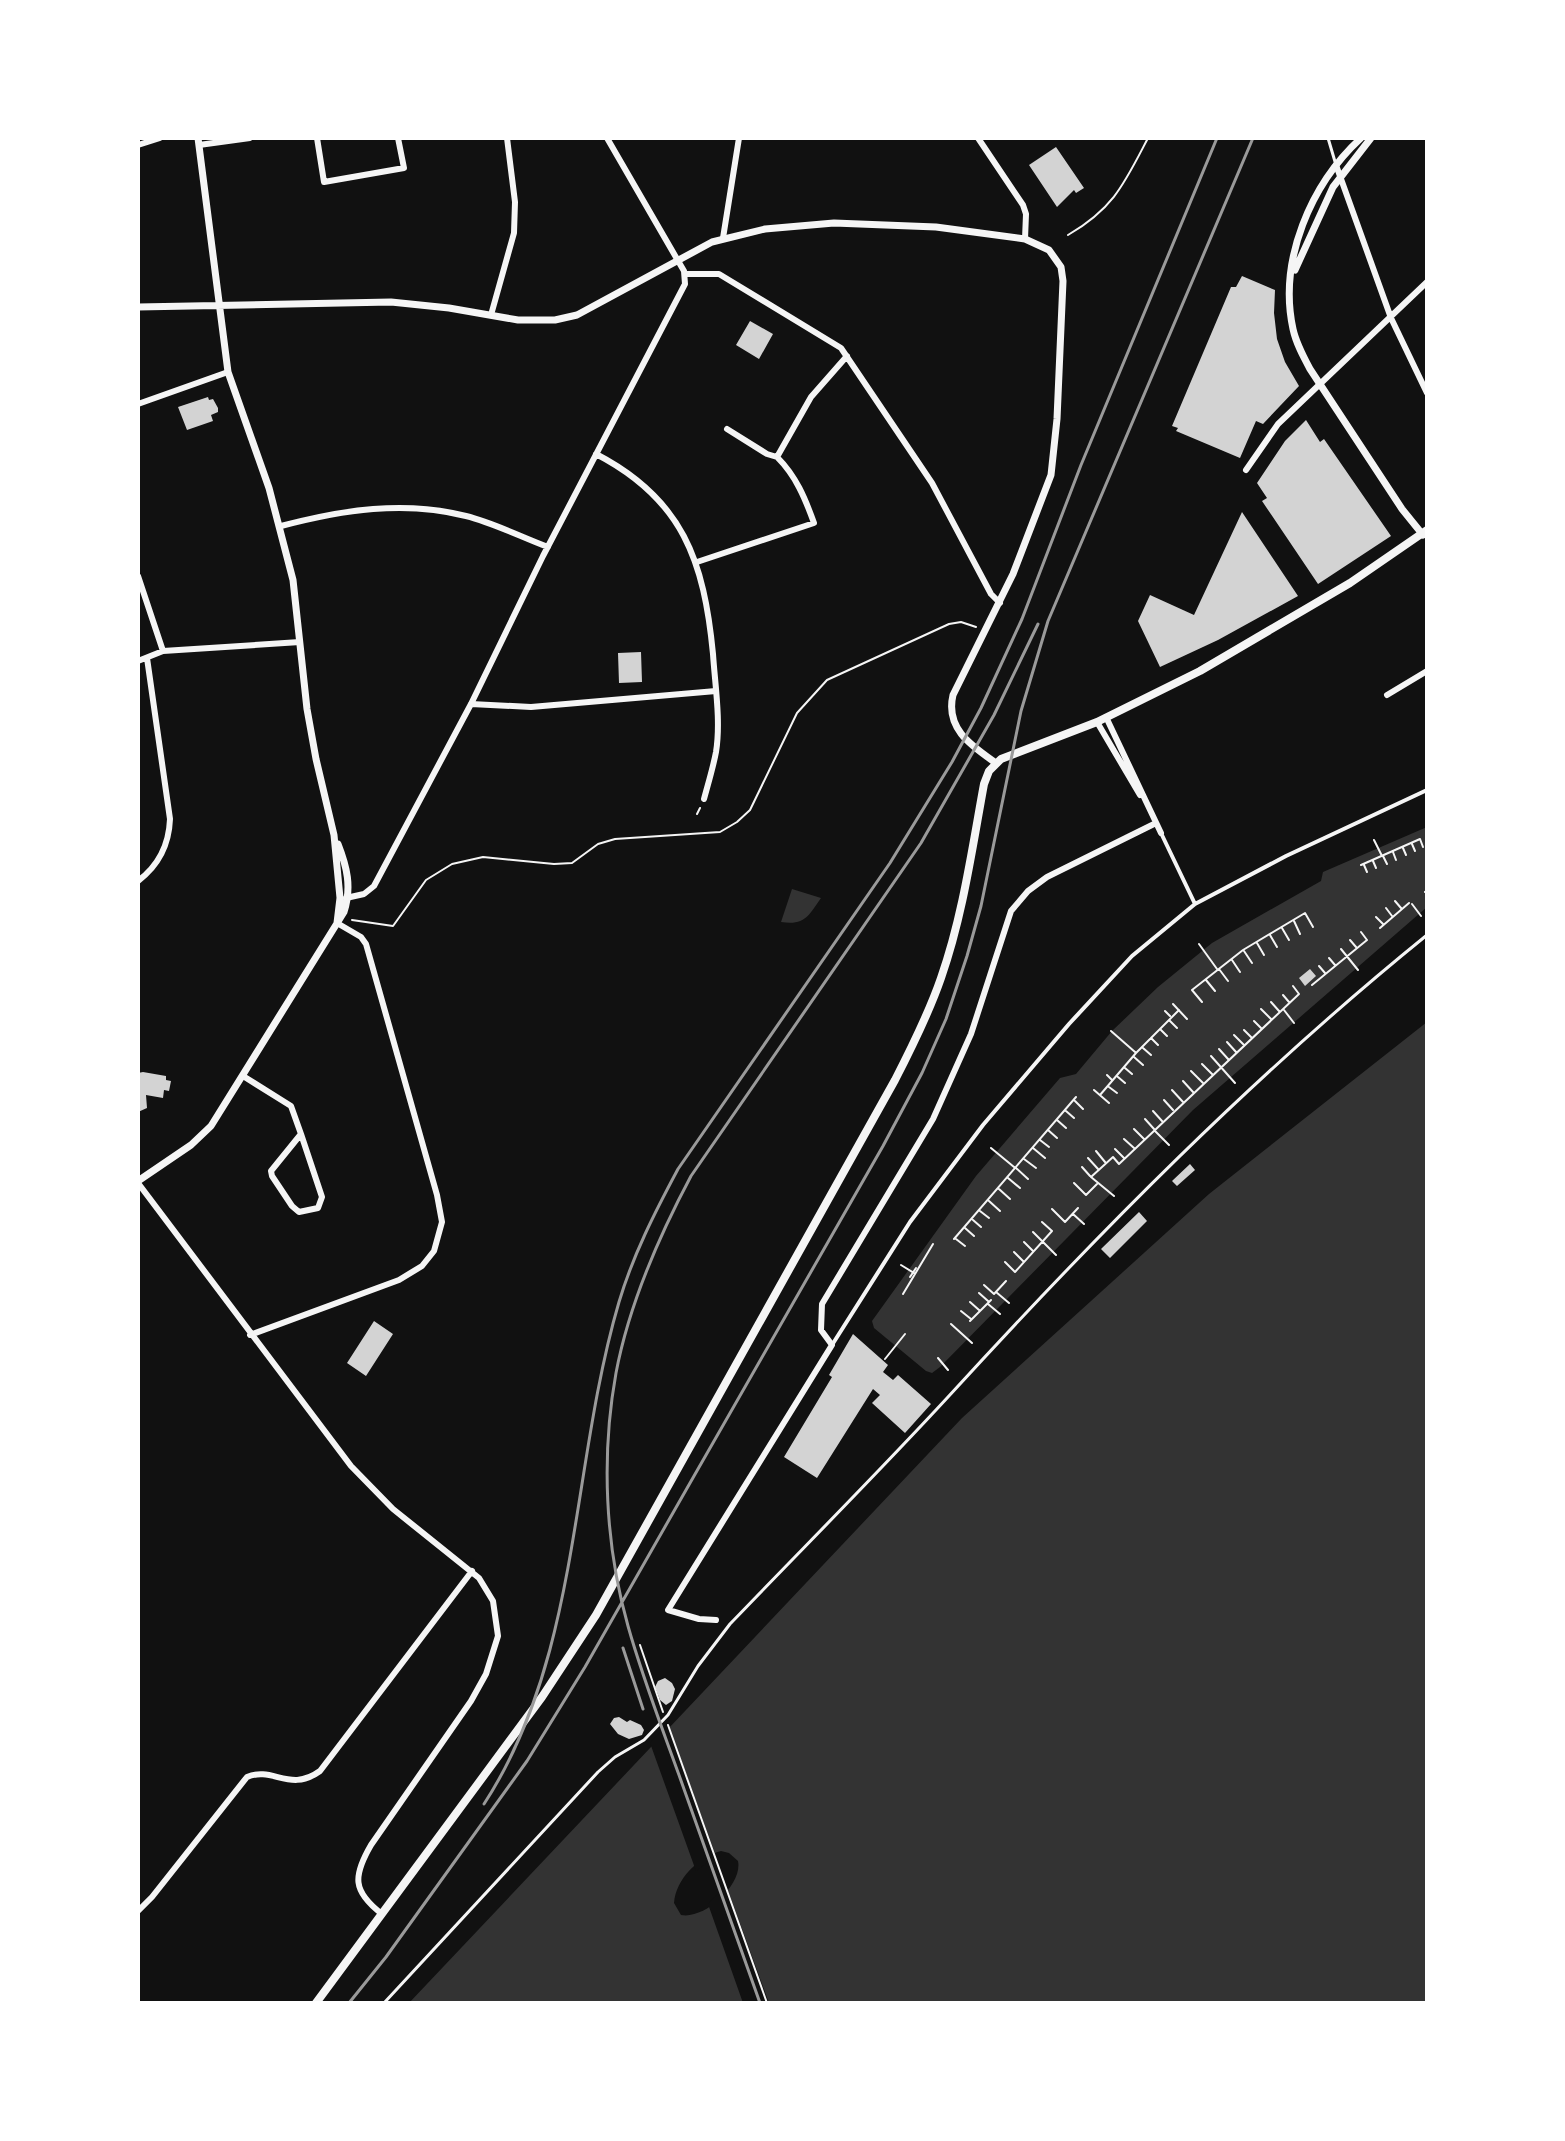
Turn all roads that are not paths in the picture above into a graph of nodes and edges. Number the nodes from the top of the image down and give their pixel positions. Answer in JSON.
{"nodes":[{"id":1,"x":160,"y":138,"type":"edge"},
{"id":2,"x":250,"y":138,"type":"edge"},
{"id":3,"x":317,"y":138,"type":"edge"},
{"id":4,"x":398,"y":138,"type":"edge"},
{"id":5,"x":507,"y":138,"type":"edge"},
{"id":6,"x":607,"y":138,"type":"edge"},
{"id":7,"x":739,"y":138,"type":"edge"},
{"id":8,"x":978,"y":138,"type":"edge"},
{"id":9,"x":1328,"y":138,"type":"edge"},
{"id":10,"x":1361,"y":138,"type":"edge"},
{"id":11,"x":1371,"y":138,"type":"edge"},
{"id":12,"x":198,"y":142,"type":"edge"},
{"id":13,"x":138,"y":145,"type":"edge"},
{"id":14,"x":1336,"y":165,"type":"junction"},
{"id":15,"x":1339,"y":176,"type":"junction"},
{"id":16,"x":723,"y":238,"type":"junction"},
{"id":17,"x":1025,"y":239,"type":"junction"},
{"id":18,"x":677,"y":259,"type":"junction"},
{"id":19,"x":685,"y":274,"type":"junction"},
{"id":20,"x":1291,"y":279,"type":"junction"},
{"id":21,"x":1427,"y":282,"type":"edge"},
{"id":22,"x":220,"y":306,"type":"junction"},
{"id":23,"x":138,"y":307,"type":"edge"},
{"id":24,"x":491,"y":315,"type":"junction"},
{"id":25,"x":1391,"y":318,"type":"junction"},
{"id":26,"x":847,"y":356,"type":"junction"},
{"id":27,"x":228,"y":372,"type":"junction"},
{"id":28,"x":1320,"y":385,"type":"junction"},
{"id":29,"x":1427,"y":393,"type":"edge"},
{"id":30,"x":138,"y":404,"type":"edge"},
{"id":31,"x":727,"y":429,"type":"dead end"},
{"id":32,"x":596,"y":454,"type":"junction"},
{"id":33,"x":777,"y":457,"type":"junction"},
{"id":34,"x":1246,"y":470,"type":"dead end"},
{"id":35,"x":281,"y":526,"type":"junction"},
{"id":36,"x":1426,"y":533,"type":"edge"},
{"id":37,"x":548,"y":547,"type":"junction"},
{"id":38,"x":697,"y":562,"type":"junction"},
{"id":39,"x":138,"y":576,"type":"edge"},
{"id":40,"x":1000,"y":603,"type":"junction"},
{"id":41,"x":300,"y":642,"type":"junction"},
{"id":42,"x":163,"y":651,"type":"junction"},
{"id":43,"x":147,"y":658,"type":"junction"},
{"id":44,"x":138,"y":661,"type":"edge"},
{"id":45,"x":1427,"y":671,"type":"edge"},
{"id":46,"x":716,"y":691,"type":"junction"},
{"id":47,"x":1387,"y":695,"type":"dead end"},
{"id":48,"x":471,"y":704,"type":"junction"},
{"id":49,"x":1106,"y":717,"type":"junction"},
{"id":50,"x":1097,"y":722,"type":"junction"},
{"id":51,"x":996,"y":763,"type":"junction"},
{"id":52,"x":1427,"y":790,"type":"edge"},
{"id":53,"x":704,"y":799,"type":"dead end"},
{"id":54,"x":1150,"y":811,"type":"junction"},
{"id":55,"x":1156,"y":823,"type":"junction"},
{"id":56,"x":1161,"y":833,"type":"joint"},
{"id":57,"x":138,"y":881,"type":"edge"},
{"id":58,"x":344,"y":898,"type":"junction"},
{"id":59,"x":1195,"y":904,"type":"junction"},
{"id":60,"x":337,"y":923,"type":"junction"},
{"id":61,"x":1427,"y":935,"type":"edge"},
{"id":62,"x":243,"y":1076,"type":"junction"},
{"id":63,"x":301,"y":1134,"type":"junction"},
{"id":64,"x":138,"y":1182,"type":"edge"},
{"id":65,"x":250,"y":1335,"type":"junction"},
{"id":66,"x":832,"y":1345,"type":"junction"},
{"id":67,"x":472,"y":1571,"type":"junction"},
{"id":68,"x":716,"y":1620,"type":"joint"},
{"id":69,"x":730,"y":1624,"type":"junction"},
{"id":70,"x":138,"y":1911,"type":"edge"},
{"id":71,"x":382,"y":1914,"type":"junction"},
{"id":72,"x":316,"y":2003,"type":"edge"},
{"id":73,"x":384,"y":2003,"type":"edge"}],
"edges":[{"from":1,"to":13,"type":"street"},
{"from":2,"to":12,"type":"street"},
{"from":3,"to":4,"type":"street"},
{"from":5,"to":24,"type":"street"},
{"from":6,"to":18,"type":"street"},
{"from":7,"to":16,"type":"street"},
{"from":8,"to":17,"type":"street"},
{"from":9,"to":14,"type":"lane"},
{"from":10,"to":14,"type":"street"},
{"from":11,"to":15,"type":"street"},
{"from":12,"to":22,"type":"street"},
{"from":14,"to":15,"type":"street"},
{"from":14,"to":20,"type":"street"},
{"from":15,"to":20,"type":"street"},
{"from":15,"to":25,"type":"street"},
{"from":16,"to":17,"type":"street"},
{"from":16,"to":18,"type":"street"},
{"from":17,"to":40,"type":"street"},
{"from":18,"to":19,"type":"street"},
{"from":18,"to":24,"type":"street"},
{"from":19,"to":26,"type":"street"},
{"from":19,"to":32,"type":"street"},
{"from":20,"to":28,"type":"street"},
{"from":21,"to":25,"type":"street"},
{"from":22,"to":23,"type":"street"},
{"from":22,"to":24,"type":"street"},
{"from":22,"to":27,"type":"street"},
{"from":25,"to":28,"type":"street"},
{"from":25,"to":29,"type":"street"},
{"from":26,"to":33,"type":"street"},
{"from":26,"to":40,"type":"street"},
{"from":27,"to":30,"type":"street"},
{"from":27,"to":35,"type":"street"},
{"from":28,"to":34,"type":"street"},
{"from":28,"to":36,"type":"street"},
{"from":31,"to":33,"type":"street"},
{"from":32,"to":37,"type":"street"},
{"from":32,"to":38,"type":"street"},
{"from":33,"to":38,"type":"street"},
{"from":35,"to":37,"type":"street"},
{"from":35,"to":41,"type":"street"},
{"from":36,"to":49,"type":"main road"},
{"from":37,"to":48,"type":"street"},
{"from":38,"to":46,"type":"street"},
{"from":39,"to":42,"type":"street"},
{"from":40,"to":51,"type":"street"},
{"from":41,"to":42,"type":"street"},
{"from":41,"to":58,"type":"street"},
{"from":42,"to":43,"type":"street"},
{"from":43,"to":44,"type":"street"},
{"from":43,"to":57,"type":"street"},
{"from":45,"to":47,"type":"street"},
{"from":46,"to":48,"type":"street"},
{"from":46,"to":53,"type":"street"},
{"from":48,"to":58,"type":"street"},
{"from":49,"to":50,"type":"main road"},
{"from":49,"to":54,"type":"street"},
{"from":50,"to":51,"type":"main road"},
{"from":50,"to":54,"type":"street"},
{"from":51,"to":71,"type":"main road"},
{"from":52,"to":59,"type":"street"},
{"from":54,"to":55,"type":"street"},
{"from":55,"to":56,"type":"street"},
{"from":55,"to":66,"type":"street"},
{"from":56,"to":59,"type":"street"},
{"from":58,"to":60,"type":"street"},
{"from":59,"to":66,"type":"street"},
{"from":60,"to":62,"type":"street"},
{"from":60,"to":65,"type":"street"},
{"from":61,"to":69,"type":"lane"},
{"from":62,"to":63,"type":"street"},
{"from":62,"to":64,"type":"street"},
{"from":63,"to":63,"type":"street"},
{"from":64,"to":65,"type":"street"},
{"from":65,"to":67,"type":"street"},
{"from":66,"to":68,"type":"street"},
{"from":67,"to":70,"type":"street"},
{"from":67,"to":71,"type":"street"},
{"from":68,"to":69,"type":"lane"},
{"from":69,"to":73,"type":"lane"},
{"from":71,"to":72,"type":"main road"}]}
